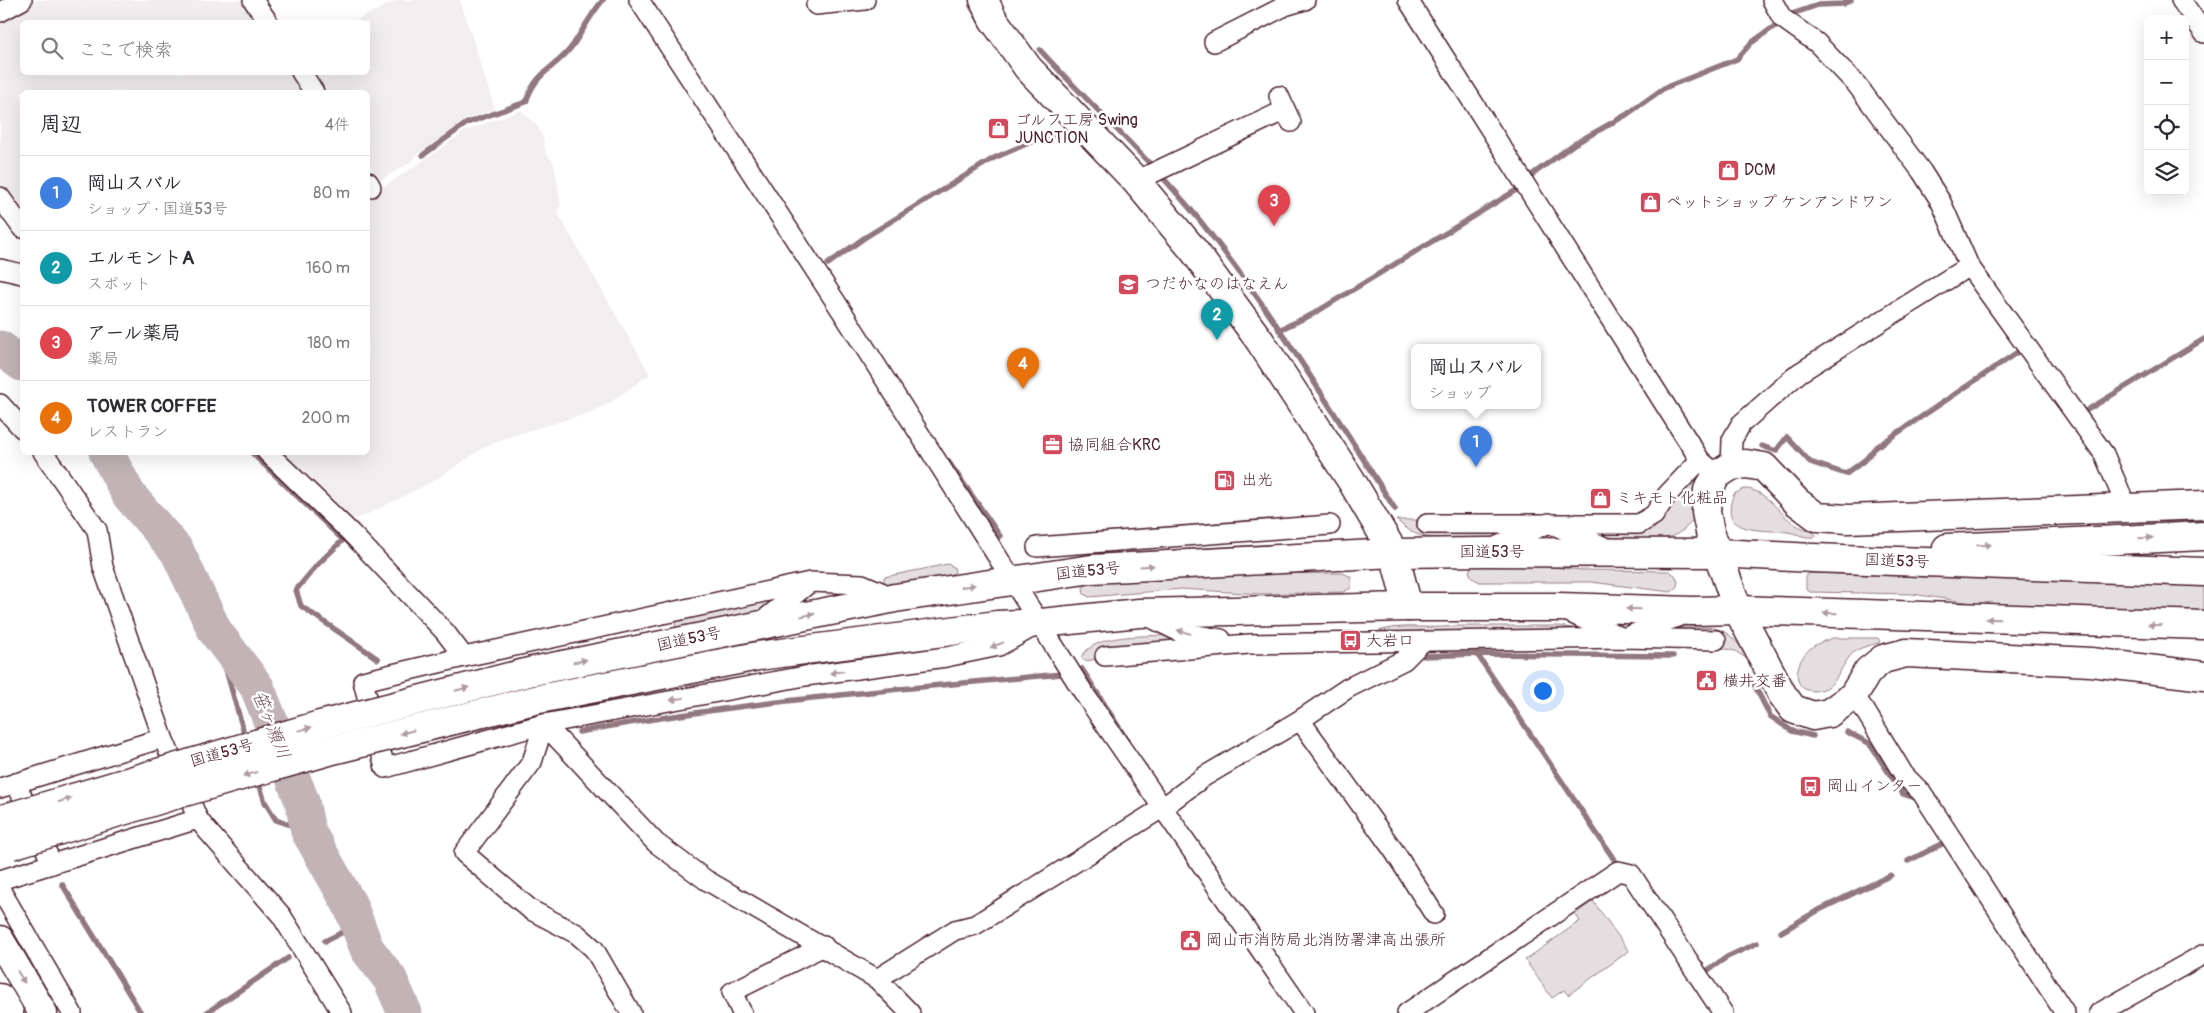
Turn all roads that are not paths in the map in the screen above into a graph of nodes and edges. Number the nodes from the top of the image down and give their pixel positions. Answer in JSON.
{"nodes":[{"id":1,"x":22,"y":0,"type":"edge"},
{"id":2,"x":253,"y":0,"type":"edge"},
{"id":3,"x":639,"y":0,"type":"edge"},
{"id":4,"x":866,"y":0,"type":"edge"},
{"id":5,"x":984,"y":0,"type":"edge"},
{"id":6,"x":1305,"y":0,"type":"edge"},
{"id":7,"x":1408,"y":0,"type":"edge"},
{"id":8,"x":1772,"y":0,"type":"edge"},
{"id":9,"x":2181,"y":0,"type":"edge"},
{"id":10,"x":816,"y":5,"type":"dead end"},
{"id":11,"x":0,"y":12,"type":"edge"},
{"id":12,"x":267,"y":20,"type":"edge"},
{"id":13,"x":2204,"y":33,"type":"edge"},
{"id":14,"x":1214,"y":42,"type":"dead end"},
{"id":15,"x":303,"y":75,"type":"edge"},
{"id":16,"x":313,"y":90,"type":"edge"},
{"id":17,"x":1285,"y":109,"type":"dead end"},
{"id":18,"x":1151,"y":175,"type":"junction"},
{"id":19,"x":0,"y":197,"type":"edge"},
{"id":20,"x":20,"y":225,"type":"edge"},
{"id":21,"x":1969,"y":266,"type":"junction"},
{"id":22,"x":0,"y":269,"type":"edge"},
{"id":23,"x":20,"y":274,"type":"edge"},
{"id":24,"x":0,"y":404,"type":"edge"},
{"id":25,"x":20,"y":426,"type":"edge"},
{"id":26,"x":45,"y":455,"type":"edge"},
{"id":27,"x":270,"y":455,"type":"edge"},
{"id":28,"x":1716,"y":467,"type":"junction"},
{"id":29,"x":2204,"y":505,"type":"edge"},
{"id":30,"x":2122,"y":508,"type":"junction"},
{"id":31,"x":1549,"y":523,"type":"junction"},
{"id":32,"x":1427,"y":524,"type":"dead end"},
{"id":33,"x":1330,"y":526,"type":"dead end"},
{"id":34,"x":1192,"y":535,"type":"junction"},
{"id":35,"x":2204,"y":536,"type":"edge"},
{"id":36,"x":1150,"y":538,"type":"junction"},
{"id":37,"x":1037,"y":547,"type":"dead end"},
{"id":38,"x":1394,"y":552,"type":"junction"},
{"id":39,"x":1485,"y":552,"type":"junction"},
{"id":40,"x":1616,"y":552,"type":"junction"},
{"id":41,"x":1716,"y":553,"type":"junction"},
{"id":42,"x":1813,"y":558,"type":"junction"},
{"id":43,"x":1224,"y":561,"type":"junction"},
{"id":44,"x":1092,"y":569,"type":"junction"},
{"id":45,"x":2204,"y":572,"type":"edge"},
{"id":46,"x":1011,"y":579,"type":"junction"},
{"id":47,"x":810,"y":582,"type":"junction"},
{"id":48,"x":895,"y":598,"type":"junction"},
{"id":49,"x":1408,"y":607,"type":"junction"},
{"id":50,"x":1558,"y":607,"type":"junction"},
{"id":51,"x":1738,"y":610,"type":"junction"},
{"id":52,"x":1693,"y":611,"type":"junction"},
{"id":53,"x":1140,"y":612,"type":"junction"},
{"id":54,"x":1040,"y":623,"type":"junction"},
{"id":55,"x":758,"y":624,"type":"junction"},
{"id":56,"x":2204,"y":626,"type":"edge"},
{"id":57,"x":1623,"y":638,"type":"junction"},
{"id":58,"x":1423,"y":640,"type":"junction"},
{"id":59,"x":1716,"y":640,"type":"dead end"},
{"id":60,"x":1249,"y":644,"type":"junction"},
{"id":61,"x":1105,"y":656,"type":"dead end"},
{"id":62,"x":464,"y":657,"type":"junction"},
{"id":63,"x":2204,"y":676,"type":"edge"},
{"id":64,"x":1853,"y":696,"type":"junction"},
{"id":65,"x":542,"y":712,"type":"junction"},
{"id":66,"x":1300,"y":720,"type":"junction"},
{"id":67,"x":163,"y":738,"type":"junction"},
{"id":68,"x":8,"y":785,"type":"edge"},
{"id":69,"x":1162,"y":808,"type":"junction"},
{"id":70,"x":198,"y":819,"type":"junction"},
{"id":71,"x":1,"y":820,"type":"edge"},
{"id":72,"x":6,"y":847,"type":"edge"},
{"id":73,"x":52,"y":864,"type":"junction"},
{"id":74,"x":0,"y":880,"type":"edge"},
{"id":75,"x":0,"y":889,"type":"edge"},
{"id":76,"x":1434,"y":914,"type":"dead end"},
{"id":77,"x":0,"y":940,"type":"edge"},
{"id":78,"x":824,"y":946,"type":"junction"},
{"id":79,"x":2204,"y":954,"type":"edge"},
{"id":80,"x":877,"y":979,"type":"junction"},
{"id":81,"x":0,"y":998,"type":"edge"},
{"id":82,"x":905,"y":1011,"type":"edge"},
{"id":83,"x":9,"y":1013,"type":"edge"},
{"id":84,"x":43,"y":1013,"type":"edge"},
{"id":85,"x":72,"y":1013,"type":"edge"},
{"id":86,"x":342,"y":1013,"type":"edge"},
{"id":87,"x":631,"y":1013,"type":"edge"},
{"id":88,"x":742,"y":1013,"type":"edge"},
{"id":89,"x":1304,"y":1013,"type":"edge"},
{"id":90,"x":1407,"y":1013,"type":"edge"},
{"id":91,"x":1723,"y":1013,"type":"edge"},
{"id":92,"x":2065,"y":1013,"type":"edge"},
{"id":93,"x":2099,"y":1013,"type":"edge"}],
"edges":[{"from":1,"to":11,"type":"street"},
{"from":2,"to":12,"type":"street"},
{"from":3,"to":46,"type":"street"},
{"from":4,"to":10,"type":"street"},
{"from":5,"to":18,"type":"main road"},
{"from":6,"to":14,"type":"street"},
{"from":7,"to":28,"type":"street"},
{"from":8,"to":21,"type":"street"},
{"from":9,"to":13,"type":"street"},
{"from":15,"to":16,"type":"street"},
{"from":17,"to":18,"type":"street"},
{"from":18,"to":38,"type":"main road"},
{"from":19,"to":20,"type":"street"},
{"from":21,"to":28,"type":"street"},
{"from":21,"to":30,"type":"street"},
{"from":22,"to":23,"type":"street"},
{"from":24,"to":25,"type":"street"},
{"from":26,"to":67,"type":"street"},
{"from":27,"to":62,"type":"street"},
{"from":28,"to":30,"type":"main road"},
{"from":28,"to":31,"type":"street"},
{"from":28,"to":41,"type":"main road"},
{"from":29,"to":30,"type":"main road"},
{"from":31,"to":32,"type":"street"},
{"from":31,"to":39,"type":"street"},
{"from":31,"to":40,"type":"street"},
{"from":33,"to":34,"type":"street"},
{"from":34,"to":36,"type":"street"},
{"from":34,"to":43,"type":"street"},
{"from":42,"to":35,"type":"main road","one_way":true},
{"from":36,"to":37,"type":"street"},
{"from":36,"to":44,"type":"street"},
{"from":38,"to":39,"type":"main road","name":"国道53号"},
{"from":38,"to":43,"type":"main road","name":"国道53号"},
{"from":38,"to":49,"type":"main road"},
{"from":39,"to":40,"type":"main road","name":"国道53号"},
{"from":40,"to":41,"type":"main road","name":"国道53号"},
{"from":41,"to":42,"type":"main road","name":"国道53号"},
{"from":41,"to":51,"type":"main road"},
{"from":42,"to":45,"type":"main road","name":"国道53号"},
{"from":44,"to":43,"type":"main road","name":"国道53号","one_way":true},
{"from":44,"to":46,"type":"main road","name":"国道53号"},
{"from":48,"to":46,"type":"main road","name":"国道53号","one_way":true},
{"from":46,"to":54,"type":"street"},
{"from":47,"to":48,"type":"street"},
{"from":47,"to":55,"type":"street"},
{"from":47,"to":62,"type":"street"},
{"from":55,"to":48,"type":"main road","name":"国道53号","one_way":true},
{"from":49,"to":50,"type":"main road","name":"国道53号"},
{"from":49,"to":53,"type":"main road","name":"国道53号"},
{"from":52,"to":50,"type":"main road","name":"国道53号","one_way":true},
{"from":50,"to":57,"type":"street"},
{"from":51,"to":52,"type":"main road","name":"国道53号"},
{"from":56,"to":51,"type":"main road","name":"国道53号","one_way":true},
{"from":51,"to":64,"type":"main road"},
{"from":52,"to":57,"type":"street"},
{"from":53,"to":54,"type":"main road","name":"国道53号"},
{"from":60,"to":53,"type":"street","one_way":true},
{"from":54,"to":65,"type":"main road","name":"国道53号","one_way":true},
{"from":54,"to":69,"type":"street"},
{"from":71,"to":55,"type":"main road","name":"国道53号","one_way":true,"bridge":true},
{"from":57,"to":58,"type":"street"},
{"from":57,"to":59,"type":"street"},
{"from":58,"to":60,"type":"street"},
{"from":58,"to":66,"type":"street"},
{"from":60,"to":61,"type":"street"},
{"from":62,"to":65,"type":"street"},
{"from":63,"to":64,"type":"main road"},
{"from":64,"to":92,"type":"street"},
{"from":65,"to":72,"type":"main road","name":"国道53号","one_way":true,"bridge":true},
{"from":65,"to":78,"type":"street"},
{"from":65,"to":87,"type":"street"},
{"from":66,"to":69,"type":"street"},
{"from":66,"to":76,"type":"street"},
{"from":67,"to":68,"type":"street"},
{"from":67,"to":70,"type":"street"},
{"from":68,"to":73,"type":"street"},
{"from":69,"to":80,"type":"street"},
{"from":69,"to":89,"type":"street"},
{"from":70,"to":73,"type":"street"},
{"from":70,"to":86,"type":"street"},
{"from":73,"to":74,"type":"street"},
{"from":75,"to":85,"type":"street"},
{"from":77,"to":84,"type":"main road","one_way":true},
{"from":78,"to":80,"type":"street"},
{"from":78,"to":88,"type":"street"},
{"from":79,"to":93,"type":"street"},
{"from":80,"to":82,"type":"street"},
{"from":81,"to":83,"type":"main road"},
{"from":90,"to":91,"type":"street"}]}
